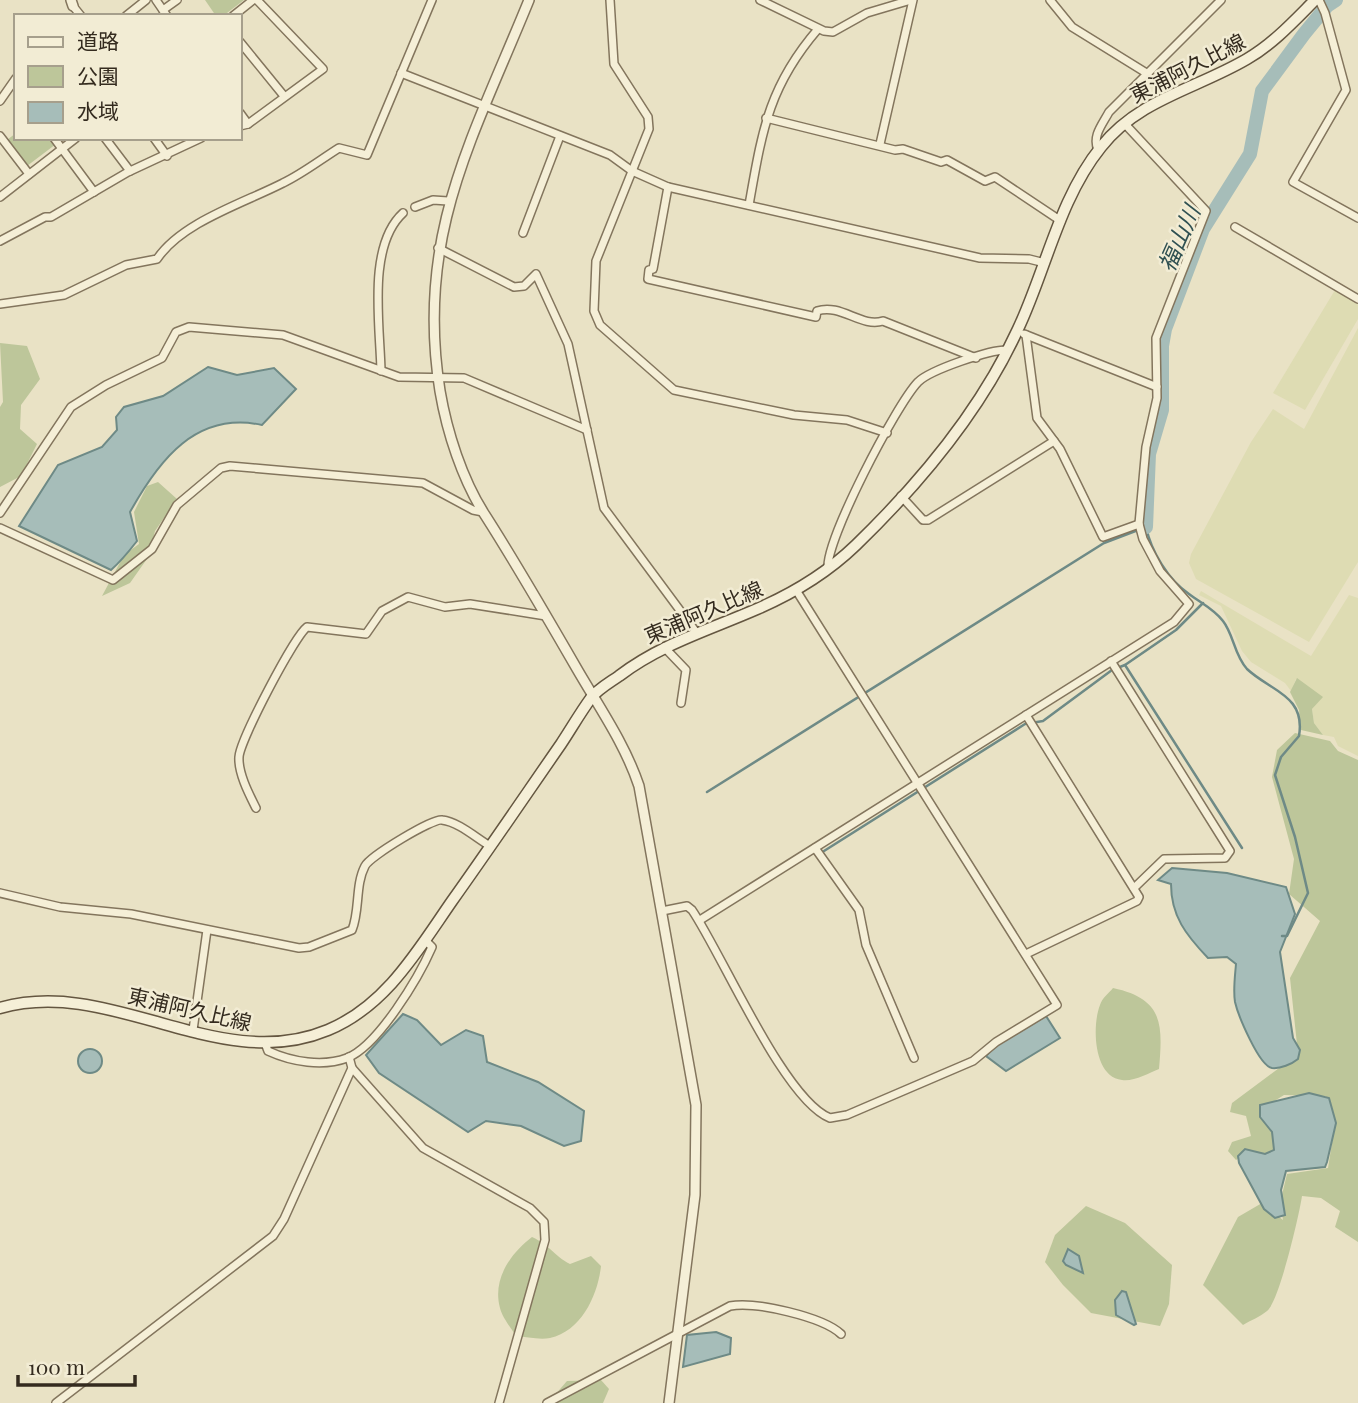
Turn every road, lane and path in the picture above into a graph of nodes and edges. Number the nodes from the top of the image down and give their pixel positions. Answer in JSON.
{"nodes":[{"id":1,"x":146,"y":0,"type":"edge"},
{"id":2,"x":156,"y":0,"type":"edge"},
{"id":3,"x":177,"y":0,"type":"edge"},
{"id":4,"x":255,"y":0,"type":"edge"},
{"id":5,"x":432,"y":0,"type":"edge"},
{"id":6,"x":529,"y":0,"type":"edge"},
{"id":7,"x":610,"y":0,"type":"edge"},
{"id":8,"x":760,"y":0,"type":"edge"},
{"id":9,"x":912,"y":0,"type":"edge"},
{"id":10,"x":1050,"y":0,"type":"edge"},
{"id":11,"x":1221,"y":0,"type":"edge"},
{"id":12,"x":1320,"y":5,"type":"edge"},
{"id":13,"x":165,"y":13,"type":"edge"},
{"id":14,"x":128,"y":14,"type":"edge"},
{"id":15,"x":236,"y":14,"type":"edge"},
{"id":16,"x":818,"y":29,"type":"junction"},
{"id":17,"x":242,"y":44,"type":"edge"},
{"id":18,"x":401,"y":73,"type":"junction"},
{"id":19,"x":1148,"y":74,"type":"junction"},
{"id":20,"x":14,"y":82,"type":"edge"},
{"id":21,"x":284,"y":96,"type":"junction"},
{"id":22,"x":0,"y":101,"type":"edge"},
{"id":23,"x":485,"y":108,"type":"junction"},
{"id":24,"x":766,"y":118,"type":"junction"},
{"id":25,"x":1124,"y":123,"type":"junction"},
{"id":26,"x":244,"y":125,"type":"edge"},
{"id":27,"x":0,"y":136,"type":"edge"},
{"id":28,"x":560,"y":136,"type":"junction"},
{"id":29,"x":55,"y":140,"type":"edge"},
{"id":30,"x":73,"y":140,"type":"edge"},
{"id":31,"x":107,"y":140,"type":"edge"},
{"id":32,"x":155,"y":140,"type":"edge"},
{"id":33,"x":197,"y":140,"type":"edge"},
{"id":34,"x":880,"y":144,"type":"junction"},
{"id":35,"x":62,"y":149,"type":"junction"},
{"id":36,"x":1098,"y":150,"type":"junction"},
{"id":37,"x":167,"y":156,"type":"junction"},
{"id":38,"x":130,"y":171,"type":"junction"},
{"id":39,"x":632,"y":171,"type":"junction"},
{"id":40,"x":29,"y":174,"type":"junction"},
{"id":41,"x":668,"y":187,"type":"junction"},
{"id":42,"x":94,"y":192,"type":"junction"},
{"id":43,"x":0,"y":197,"type":"edge"},
{"id":44,"x":449,"y":201,"type":"junction"},
{"id":45,"x":748,"y":205,"type":"junction"},
{"id":46,"x":415,"y":207,"type":"dead end"},
{"id":47,"x":403,"y":214,"type":"dead end"},
{"id":48,"x":1358,"y":218,"type":"edge"},
{"id":49,"x":1061,"y":221,"type":"junction"},
{"id":50,"x":1236,"y":227,"type":"dead end"},
{"id":51,"x":523,"y":233,"type":"dead end"},
{"id":52,"x":0,"y":241,"type":"edge"},
{"id":53,"x":438,"y":248,"type":"junction"},
{"id":54,"x":1045,"y":263,"type":"junction"},
{"id":55,"x":1358,"y":299,"type":"edge"},
{"id":56,"x":0,"y":304,"type":"edge"},
{"id":57,"x":1022,"y":333,"type":"junction"},
{"id":58,"x":1008,"y":350,"type":"junction"},
{"id":59,"x":976,"y":358,"type":"junction"},
{"id":60,"x":381,"y":371,"type":"junction"},
{"id":61,"x":439,"y":379,"type":"junction"},
{"id":62,"x":1157,"y":387,"type":"junction"},
{"id":63,"x":587,"y":430,"type":"junction"},
{"id":64,"x":887,"y":433,"type":"junction"},
{"id":65,"x":1054,"y":441,"type":"junction"},
{"id":66,"x":901,"y":496,"type":"junction"},
{"id":67,"x":483,"y":512,"type":"junction"},
{"id":68,"x":0,"y":513,"type":"edge"},
{"id":69,"x":1139,"y":524,"type":"junction"},
{"id":70,"x":0,"y":528,"type":"edge"},
{"id":71,"x":828,"y":569,"type":"junction"},
{"id":72,"x":796,"y":590,"type":"junction"},
{"id":73,"x":546,"y":615,"type":"junction"},
{"id":74,"x":696,"y":632,"type":"junction"},
{"id":75,"x":664,"y":647,"type":"junction"},
{"id":76,"x":1111,"y":661,"type":"junction"},
{"id":77,"x":593,"y":695,"type":"junction"},
{"id":78,"x":681,"y":703,"type":"dead end"},
{"id":79,"x":1026,"y":715,"type":"junction"},
{"id":80,"x":918,"y":782,"type":"junction"},
{"id":81,"x":256,"y":808,"type":"dead end"},
{"id":82,"x":490,"y":846,"type":"junction"},
{"id":83,"x":815,"y":848,"type":"junction"},
{"id":84,"x":1134,"y":888,"type":"junction"},
{"id":85,"x":0,"y":892,"type":"edge"},
{"id":86,"x":662,"y":911,"type":"junction"},
{"id":87,"x":699,"y":920,"type":"junction"},
{"id":88,"x":208,"y":930,"type":"junction"},
{"id":89,"x":425,"y":940,"type":"junction"},
{"id":90,"x":1026,"y":954,"type":"junction"},
{"id":91,"x":0,"y":1008,"type":"edge"},
{"id":92,"x":193,"y":1030,"type":"junction"},
{"id":93,"x":265,"y":1043,"type":"junction"},
{"id":94,"x":349,"y":1057,"type":"junction"},
{"id":95,"x":914,"y":1058,"type":"dead end"},
{"id":96,"x":352,"y":1068,"type":"junction"},
{"id":97,"x":678,"y":1332,"type":"junction"},
{"id":98,"x":841,"y":1334,"type":"dead end"},
{"id":99,"x":56,"y":1403,"type":"edge"},
{"id":100,"x":499,"y":1403,"type":"edge"},
{"id":101,"x":547,"y":1403,"type":"edge"},
{"id":102,"x":669,"y":1403,"type":"edge"}],
"edges":[{"from":1,"to":14,"type":"street"},
{"from":2,"to":13,"type":"street"},
{"from":3,"to":13,"type":"street"},
{"from":4,"to":15,"type":"street"},
{"from":4,"to":21,"type":"street"},
{"from":5,"to":18,"type":"street"},
{"from":6,"to":23,"type":"street"},
{"from":7,"to":39,"type":"street"},
{"from":8,"to":16,"type":"street"},
{"from":9,"to":16,"type":"street"},
{"from":9,"to":34,"type":"street"},
{"from":10,"to":19,"type":"street"},
{"from":11,"to":19,"type":"street"},
{"from":12,"to":25,"type":"main road","name":"東浦阿久比線"},
{"from":12,"to":48,"type":"street"},
{"from":16,"to":24,"type":"street"},
{"from":17,"to":21,"type":"street"},
{"from":18,"to":23,"type":"street"},
{"from":18,"to":56,"type":"street"},
{"from":19,"to":36,"type":"street"},
{"from":20,"to":22,"type":"street"},
{"from":21,"to":26,"type":"street"},
{"from":23,"to":28,"type":"street"},
{"from":23,"to":44,"type":"street"},
{"from":24,"to":34,"type":"street"},
{"from":24,"to":45,"type":"street"},
{"from":25,"to":36,"type":"main road","name":"東浦阿久比線"},
{"from":25,"to":62,"type":"street"},
{"from":27,"to":40,"type":"street"},
{"from":28,"to":39,"type":"street"},
{"from":28,"to":51,"type":"street"},
{"from":29,"to":35,"type":"street"},
{"from":30,"to":35,"type":"street"},
{"from":31,"to":38,"type":"street"},
{"from":32,"to":37,"type":"street"},
{"from":33,"to":37,"type":"street"},
{"from":34,"to":49,"type":"street"},
{"from":35,"to":40,"type":"street"},
{"from":35,"to":42,"type":"street"},
{"from":36,"to":49,"type":"main road","name":"東浦阿久比線"},
{"from":37,"to":38,"type":"street"},
{"from":38,"to":42,"type":"street"},
{"from":39,"to":41,"type":"street"},
{"from":39,"to":64,"type":"street"},
{"from":40,"to":43,"type":"street"},
{"from":41,"to":45,"type":"street"},
{"from":41,"to":59,"type":"street"},
{"from":42,"to":52,"type":"street"},
{"from":44,"to":46,"type":"street"},
{"from":44,"to":53,"type":"street"},
{"from":45,"to":54,"type":"street"},
{"from":47,"to":60,"type":"street"},
{"from":49,"to":54,"type":"main road","name":"東浦阿久比線"},
{"from":50,"to":55,"type":"street"},
{"from":53,"to":61,"type":"street"},
{"from":53,"to":63,"type":"street"},
{"from":54,"to":57,"type":"main road","name":"東浦阿久比線"},
{"from":57,"to":58,"type":"main road","name":"東浦阿久比線"},
{"from":57,"to":62,"type":"street"},
{"from":57,"to":65,"type":"street"},
{"from":58,"to":59,"type":"street"},
{"from":58,"to":66,"type":"main road","name":"東浦阿久比線"},
{"from":59,"to":64,"type":"street"},
{"from":60,"to":61,"type":"street"},
{"from":60,"to":68,"type":"street"},
{"from":61,"to":63,"type":"street"},
{"from":61,"to":67,"type":"street"},
{"from":62,"to":69,"type":"street"},
{"from":63,"to":74,"type":"street"},
{"from":64,"to":71,"type":"street"},
{"from":65,"to":66,"type":"street"},
{"from":65,"to":69,"type":"street"},
{"from":66,"to":71,"type":"main road","name":"東浦阿久比線"},
{"from":67,"to":70,"type":"street"},
{"from":67,"to":73,"type":"street"},
{"from":69,"to":76,"type":"street"},
{"from":71,"to":72,"type":"main road","name":"東浦阿久比線"},
{"from":72,"to":74,"type":"main road","name":"東浦阿久比線"},
{"from":72,"to":80,"type":"street"},
{"from":73,"to":77,"type":"street"},
{"from":73,"to":81,"type":"street"},
{"from":74,"to":75,"type":"main road","name":"東浦阿久比線"},
{"from":75,"to":77,"type":"main road","name":"東浦阿久比線"},
{"from":75,"to":78,"type":"street"},
{"from":76,"to":79,"type":"street"},
{"from":76,"to":84,"type":"street"},
{"from":77,"to":82,"type":"main road","name":"東浦阿久比線"},
{"from":77,"to":86,"type":"street"},
{"from":79,"to":80,"type":"street"},
{"from":79,"to":84,"type":"street"},
{"from":80,"to":83,"type":"street"},
{"from":80,"to":90,"type":"street"},
{"from":82,"to":88,"type":"street"},
{"from":82,"to":89,"type":"main road","name":"東浦阿久比線"},
{"from":83,"to":87,"type":"street"},
{"from":83,"to":95,"type":"street"},
{"from":84,"to":90,"type":"street"},
{"from":85,"to":88,"type":"street"},
{"from":86,"to":87,"type":"street"},
{"from":86,"to":97,"type":"street"},
{"from":87,"to":90,"type":"street"},
{"from":88,"to":92,"type":"street"},
{"from":89,"to":93,"type":"main road","name":"東浦阿久比線"},
{"from":89,"to":94,"type":"street"},
{"from":91,"to":92,"type":"main road","name":"東浦阿久比線"},
{"from":92,"to":93,"type":"main road","name":"東浦阿久比線"},
{"from":93,"to":94,"type":"street"},
{"from":94,"to":96,"type":"street"},
{"from":96,"to":99,"type":"street"},
{"from":96,"to":100,"type":"street"},
{"from":97,"to":98,"type":"street"},
{"from":97,"to":101,"type":"street"},
{"from":97,"to":102,"type":"street"}]}
